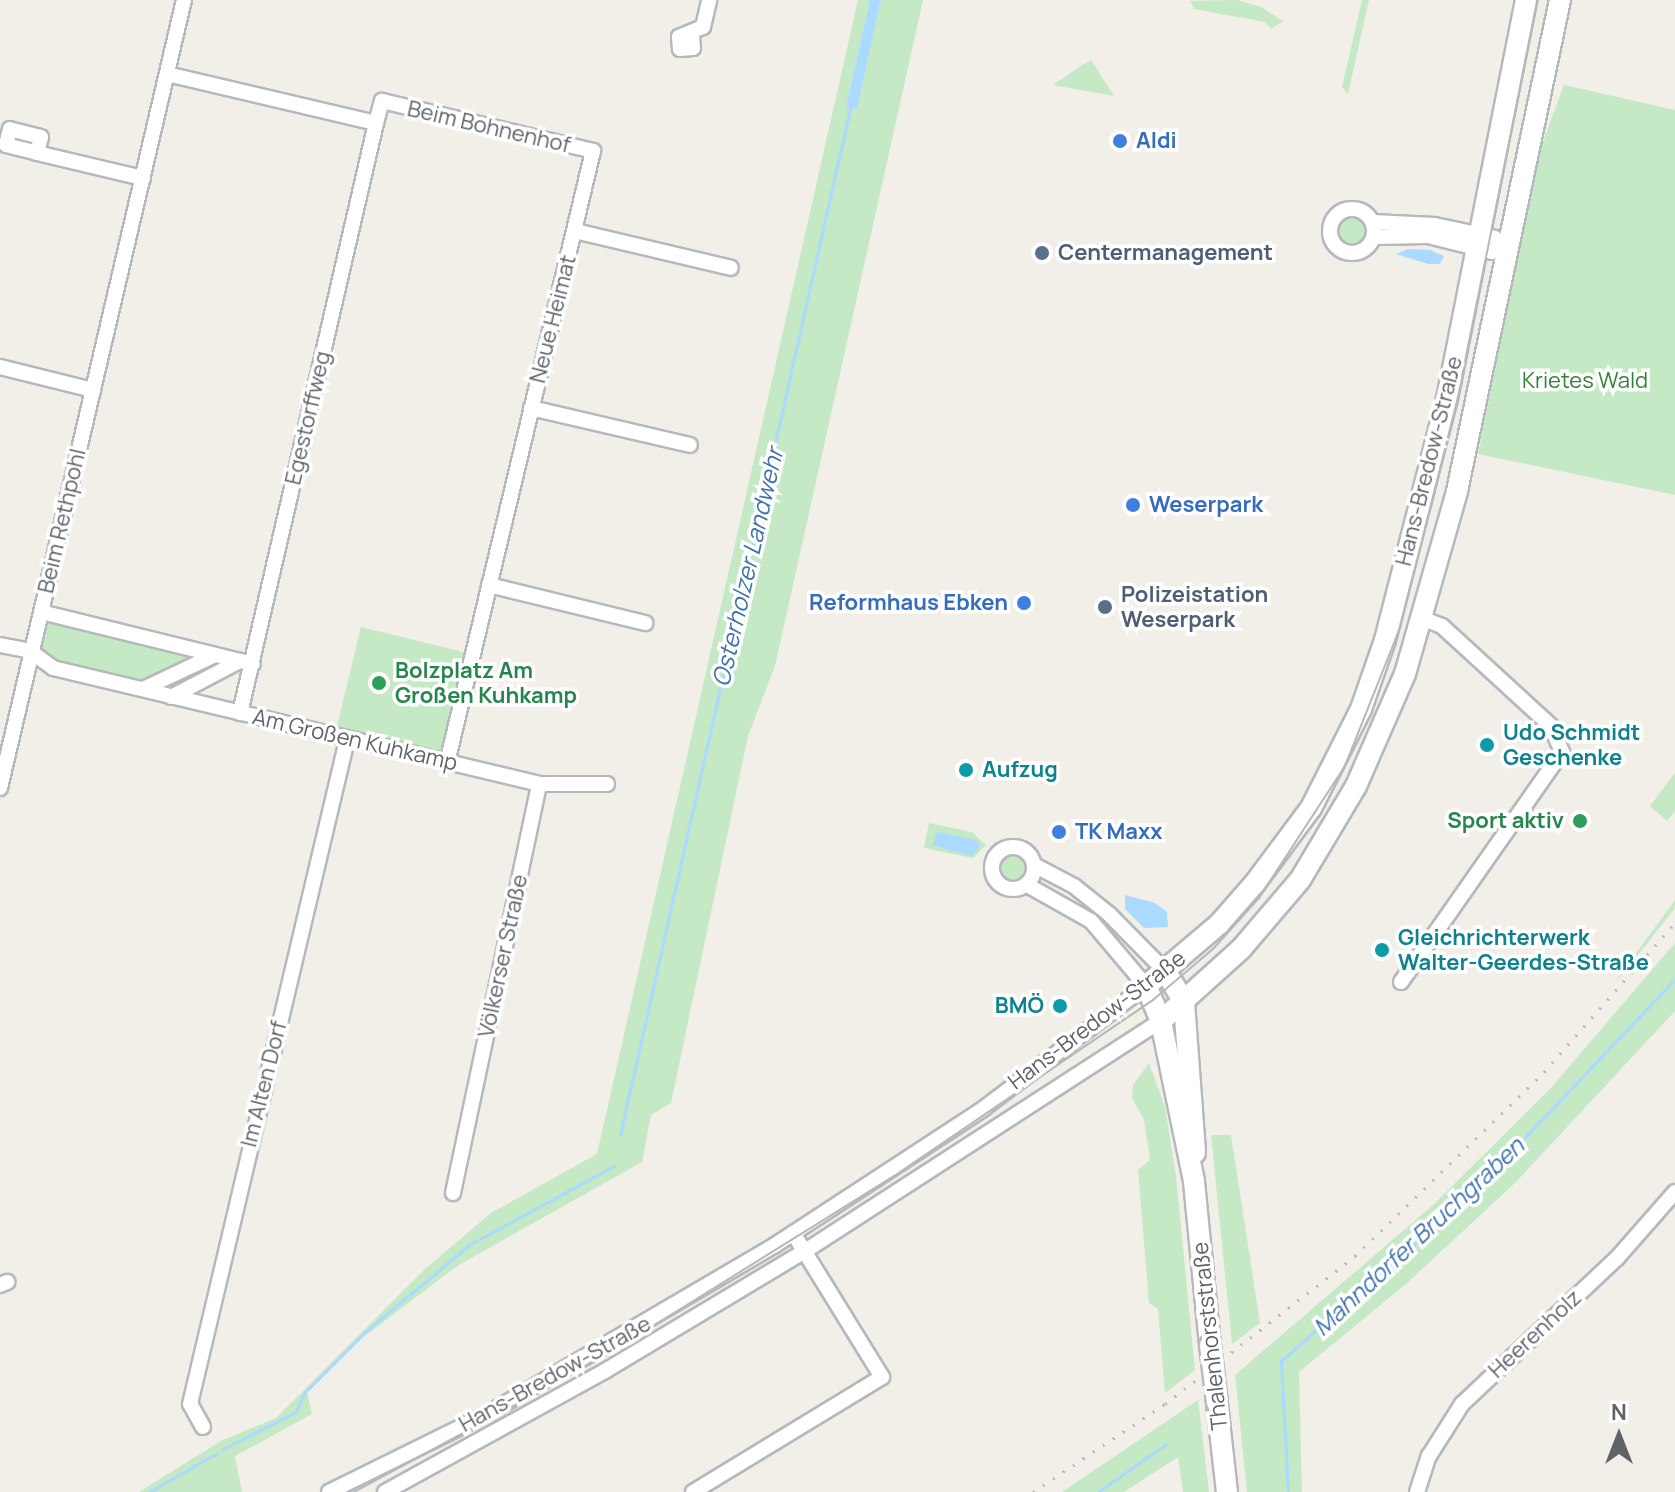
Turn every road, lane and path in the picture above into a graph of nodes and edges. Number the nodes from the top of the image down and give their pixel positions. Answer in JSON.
{"nodes":[{"id":1,"x":184,"y":0,"type":"edge"},
{"id":2,"x":709,"y":0,"type":"edge"},
{"id":3,"x":1526,"y":0,"type":"edge"},
{"id":4,"x":1560,"y":0,"type":"edge"},
{"id":5,"x":692,"y":35,"type":"dead end"},
{"id":6,"x":167,"y":74,"type":"junction"},
{"id":7,"x":376,"y":123,"type":"junction"},
{"id":8,"x":593,"y":151,"type":"joint"},
{"id":9,"x":37,"y":153,"type":"dead end"},
{"id":10,"x":143,"y":178,"type":"junction"},
{"id":11,"x":1373,"y":230,"type":"dead end"},
{"id":12,"x":575,"y":231,"type":"junction"},
{"id":13,"x":1478,"y":242,"type":"junction"},
{"id":14,"x":1509,"y":247,"type":"junction"},
{"id":15,"x":731,"y":268,"type":"dead end"},
{"id":16,"x":0,"y":367,"type":"edge"},
{"id":17,"x":93,"y":390,"type":"junction"},
{"id":18,"x":531,"y":408,"type":"junction"},
{"id":19,"x":690,"y":445,"type":"dead end"},
{"id":20,"x":489,"y":585,"type":"junction"},
{"id":21,"x":41,"y":612,"type":"junction"},
{"id":22,"x":1424,"y":619,"type":"junction"},
{"id":23,"x":645,"y":623,"type":"dead end"},
{"id":24,"x":0,"y":645,"type":"edge"},
{"id":25,"x":30,"y":651,"type":"junction"},
{"id":26,"x":215,"y":655,"type":"junction"},
{"id":27,"x":246,"y":663,"type":"junction"},
{"id":28,"x":143,"y":689,"type":"junction"},
{"id":29,"x":171,"y":697,"type":"junction"},
{"id":30,"x":240,"y":713,"type":"junction"},
{"id":31,"x":347,"y":740,"type":"junction"},
{"id":32,"x":447,"y":763,"type":"junction"},
{"id":33,"x":539,"y":784,"type":"junction"},
{"id":34,"x":607,"y":784,"type":"dead end"},
{"id":35,"x":0,"y":788,"type":"edge"},
{"id":36,"x":1034,"y":865,"type":"junction"},
{"id":37,"x":1027,"y":885,"type":"junction"},
{"id":38,"x":1166,"y":972,"type":"junction"},
{"id":39,"x":1401,"y":982,"type":"dead end"},
{"id":40,"x":1146,"y":986,"type":"junction"},
{"id":41,"x":1184,"y":1002,"type":"junction"},
{"id":42,"x":1161,"y":1021,"type":"junction"},
{"id":43,"x":1194,"y":1181,"type":"junction"},
{"id":44,"x":1675,"y":1192,"type":"edge"},
{"id":45,"x":453,"y":1193,"type":"dead end"},
{"id":46,"x":793,"y":1233,"type":"junction"},
{"id":47,"x":805,"y":1251,"type":"junction"},
{"id":48,"x":203,"y":1427,"type":"dead end"},
{"id":49,"x":329,"y":1492,"type":"edge"},
{"id":50,"x":385,"y":1492,"type":"edge"},
{"id":51,"x":693,"y":1492,"type":"edge"},
{"id":52,"x":1227,"y":1492,"type":"edge"},
{"id":53,"x":1417,"y":1492,"type":"edge"}],
"edges":[{"from":1,"to":6,"type":"street","name":"Beim Rethpohl"},
{"from":2,"to":5,"type":"street"},
{"from":3,"to":13,"type":"main road","name":"Hans-Bredow-Straße"},
{"from":4,"to":14,"type":"main road","name":"Hans-Bredow-Straße"},
{"from":6,"to":7,"type":"street","name":"Beim Bohnenhof"},
{"from":6,"to":10,"type":"street","name":"Beim Rethpohl"},
{"from":7,"to":8,"type":"street","name":"Beim Bohnenhof"},
{"from":7,"to":27,"type":"street","name":"Egestorffweg"},
{"from":8,"to":12,"type":"street","name":"Neue Heimat"},
{"from":9,"to":10,"type":"street"},
{"from":10,"to":17,"type":"street","name":"Beim Rethpohl"},
{"from":11,"to":13,"type":"street"},
{"from":12,"to":15,"type":"street","name":"Neue Heimat"},
{"from":12,"to":18,"type":"street","name":"Neue Heimat"},
{"from":13,"to":14,"type":"street"},
{"from":13,"to":38,"type":"main road","name":"Hans-Bredow-Straße"},
{"from":14,"to":22,"type":"main road","name":"Hans-Bredow-Straße"},
{"from":16,"to":17,"type":"street"},
{"from":17,"to":21,"type":"street","name":"Beim Rethpohl"},
{"from":18,"to":19,"type":"street","name":"Neue Heimat"},
{"from":18,"to":20,"type":"street","name":"Neue Heimat"},
{"from":20,"to":23,"type":"street"},
{"from":20,"to":32,"type":"street","name":"Neue Heimat"},
{"from":21,"to":25,"type":"street","name":"Beim Rethpohl"},
{"from":21,"to":26,"type":"street"},
{"from":22,"to":39,"type":"street"},
{"from":22,"to":41,"type":"main road","name":"Hans-Bredow-Straße"},
{"from":24,"to":25,"type":"street","name":"Am Großen Kuhkamp"},
{"from":25,"to":28,"type":"street","name":"Am Großen Kuhkamp"},
{"from":25,"to":35,"type":"street","name":"Beim Rethpohl"},
{"from":26,"to":27,"type":"street"},
{"from":26,"to":28,"type":"street"},
{"from":27,"to":29,"type":"street"},
{"from":27,"to":30,"type":"street","name":"Egestorffweg"},
{"from":28,"to":29,"type":"street","name":"Am Großen Kuhkamp"},
{"from":29,"to":30,"type":"street","name":"Am Großen Kuhkamp"},
{"from":30,"to":31,"type":"street","name":"Am Großen Kuhkamp"},
{"from":31,"to":32,"type":"street","name":"Am Großen Kuhkamp"},
{"from":31,"to":48,"type":"street","name":"Im Alten Dorf"},
{"from":32,"to":33,"type":"street","name":"Am Großen Kuhkamp"},
{"from":33,"to":34,"type":"street"},
{"from":33,"to":45,"type":"street","name":"Völkerser Straße"},
{"from":36,"to":37,"type":"street"},
{"from":36,"to":37,"type":"street"},
{"from":36,"to":38,"type":"street"},
{"from":37,"to":40,"type":"street"},
{"from":38,"to":40,"type":"main road","name":"Hans-Bredow-Straße"},
{"from":38,"to":41,"type":"main road"},
{"from":40,"to":42,"type":"main road","name":"Thalenhorststraße"},
{"from":40,"to":46,"type":"street","name":"Hans-Bredow-Straße"},
{"from":41,"to":42,"type":"main road","name":"Hans-Bredow-Straße"},
{"from":41,"to":43,"type":"main road","name":"Thalenhorststraße"},
{"from":42,"to":43,"type":"main road","name":"Thalenhorststraße"},
{"from":42,"to":47,"type":"street","name":"Hans-Bredow-Straße"},
{"from":43,"to":52,"type":"main road","name":"Thalenhorststraße","bridge":true},
{"from":44,"to":53,"type":"street","name":"Heerenholz"},
{"from":46,"to":47,"type":"street"},
{"from":46,"to":49,"type":"street","name":"Hans-Bredow-Straße"},
{"from":47,"to":50,"type":"street","name":"Hans-Bredow-Straße"},
{"from":47,"to":51,"type":"street"}]}
